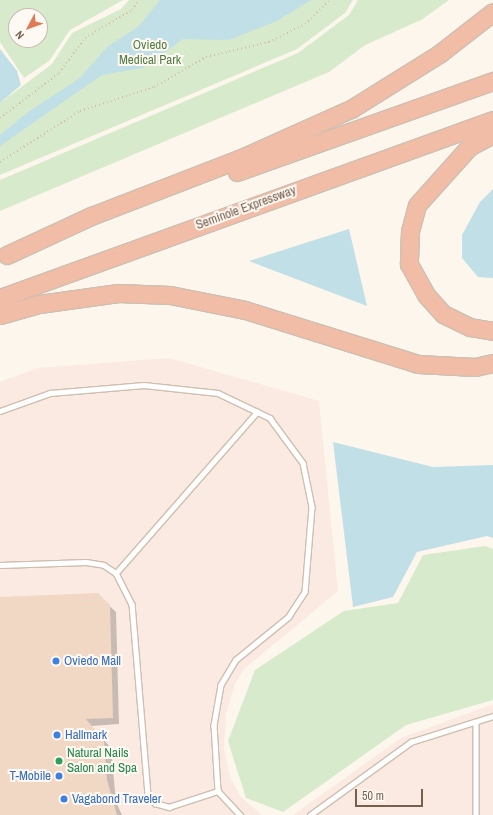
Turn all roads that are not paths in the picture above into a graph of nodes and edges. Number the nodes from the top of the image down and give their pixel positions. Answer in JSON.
{"nodes":[{"id":1,"x":493,"y":12,"type":"edge"},
{"id":2,"x":493,"y":81,"type":"edge"},
{"id":3,"x":493,"y":120,"type":"edge"},
{"id":4,"x":493,"y":134,"type":"edge"},
{"id":5,"x":4,"y":257,"type":"edge"},
{"id":6,"x":0,"y":298,"type":"edge"},
{"id":7,"x":0,"y":315,"type":"edge"},
{"id":8,"x":493,"y":331,"type":"edge"},
{"id":9,"x":493,"y":363,"type":"edge"},
{"id":10,"x":0,"y":411,"type":"edge"},
{"id":11,"x":257,"y":412,"type":"junction"},
{"id":12,"x":0,"y":564,"type":"edge"},
{"id":13,"x":116,"y":573,"type":"junction"},
{"id":14,"x":493,"y":716,"type":"edge"},
{"id":15,"x":476,"y":722,"type":"junction"},
{"id":16,"x":218,"y":791,"type":"junction"},
{"id":17,"x":240,"y":815,"type":"edge"},
{"id":18,"x":310,"y":815,"type":"edge"},
{"id":19,"x":476,"y":815,"type":"edge"}],
"edges":[{"from":1,"to":5,"type":"highway"},
{"from":2,"to":5,"type":"highway"},
{"from":3,"to":6,"type":"highway","name":"Seminole Expressway"},
{"from":4,"to":8,"type":"highway"},
{"from":7,"to":9,"type":"highway"},
{"from":10,"to":11,"type":"lane"},
{"from":11,"to":13,"type":"lane"},
{"from":11,"to":16,"type":"lane"},
{"from":12,"to":13,"type":"lane"},
{"from":13,"to":16,"type":"lane"},
{"from":14,"to":15,"type":"lane"},
{"from":15,"to":18,"type":"lane"},
{"from":15,"to":19,"type":"lane"},
{"from":16,"to":17,"type":"lane"}]}
